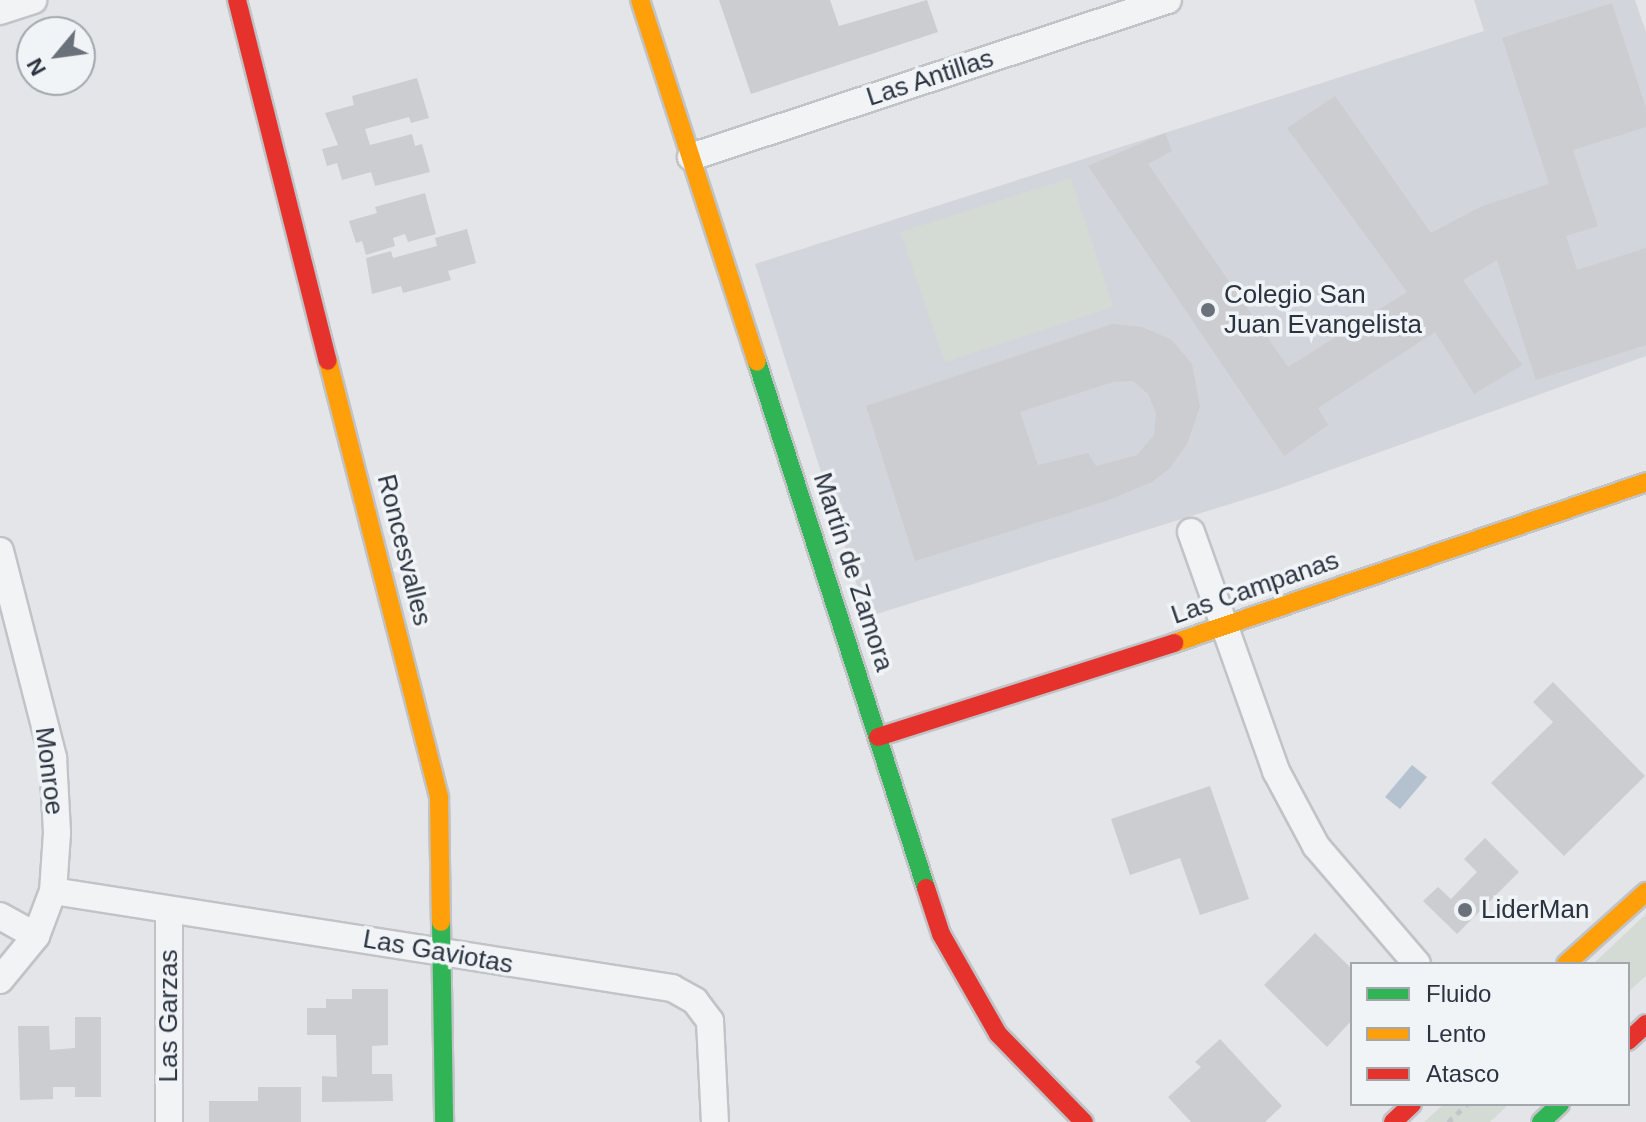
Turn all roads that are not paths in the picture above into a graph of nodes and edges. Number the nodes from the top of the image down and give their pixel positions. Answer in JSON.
{"nodes":[{"id":1,"x":33,"y":0,"type":"edge"},
{"id":2,"x":237,"y":0,"type":"edge"},
{"id":3,"x":640,"y":0,"type":"edge"},
{"id":4,"x":1168,"y":0,"type":"edge"},
{"id":5,"x":0,"y":11,"type":"edge"},
{"id":6,"x":691,"y":157,"type":"junction"},
{"id":7,"x":1646,"y":482,"type":"edge"},
{"id":8,"x":1191,"y":532,"type":"dead end"},
{"id":9,"x":0,"y":551,"type":"edge"},
{"id":10,"x":1221,"y":628,"type":"junction"},
{"id":11,"x":878,"y":737,"type":"junction"},
{"id":12,"x":53,"y":891,"type":"junction"},
{"id":13,"x":1646,"y":892,"type":"edge"},
{"id":14,"x":169,"y":910,"type":"junction"},
{"id":15,"x":0,"y":916,"type":"edge"},
{"id":16,"x":36,"y":936,"type":"junction"},
{"id":17,"x":443,"y":952,"type":"junction"},
{"id":18,"x":1415,"y":962,"type":"edge"},
{"id":19,"x":1568,"y":962,"type":"edge"},
{"id":20,"x":0,"y":980,"type":"edge"},
{"id":21,"x":1646,"y":1024,"type":"edge"},
{"id":22,"x":1630,"y":1039,"type":"edge"},
{"id":23,"x":1410,"y":1106,"type":"edge"},
{"id":24,"x":1558,"y":1106,"type":"edge"},
{"id":25,"x":1073,"y":1119,"type":"edge"},
{"id":26,"x":169,"y":1122,"type":"edge"},
{"id":27,"x":444,"y":1122,"type":"edge"},
{"id":28,"x":715,"y":1122,"type":"edge"},
{"id":29,"x":1393,"y":1122,"type":"edge"},
{"id":30,"x":1541,"y":1122,"type":"edge"}],
"edges":[{"from":1,"to":5,"type":"street"},
{"from":2,"to":17,"type":"street","name":"Roncesvalles"},
{"from":3,"to":6,"type":"street","name":"Martín de Zamora"},
{"from":4,"to":6,"type":"street","name":"Las Antillas"},
{"from":6,"to":11,"type":"street","name":"Martín de Zamora"},
{"from":7,"to":10,"type":"street","name":"Las Campanas"},
{"from":8,"to":10,"type":"street"},
{"from":9,"to":12,"type":"street","name":"Monroe"},
{"from":10,"to":11,"type":"street","name":"Las Campanas"},
{"from":10,"to":18,"type":"street"},
{"from":11,"to":25,"type":"street","name":"Martín de Zamora"},
{"from":12,"to":14,"type":"street","name":"Las Gaviotas"},
{"from":12,"to":16,"type":"street","name":"Monroe"},
{"from":13,"to":19,"type":"street"},
{"from":14,"to":17,"type":"street","name":"Las Gaviotas"},
{"from":14,"to":26,"type":"street","name":"Las Garzas"},
{"from":15,"to":16,"type":"street"},
{"from":16,"to":20,"type":"street","name":"Monroe"},
{"from":17,"to":27,"type":"street","name":"Roncesvalles"},
{"from":17,"to":28,"type":"street","name":"Las Gaviotas"},
{"from":21,"to":22,"type":"street"},
{"from":23,"to":29,"type":"street"},
{"from":24,"to":30,"type":"street"}]}
